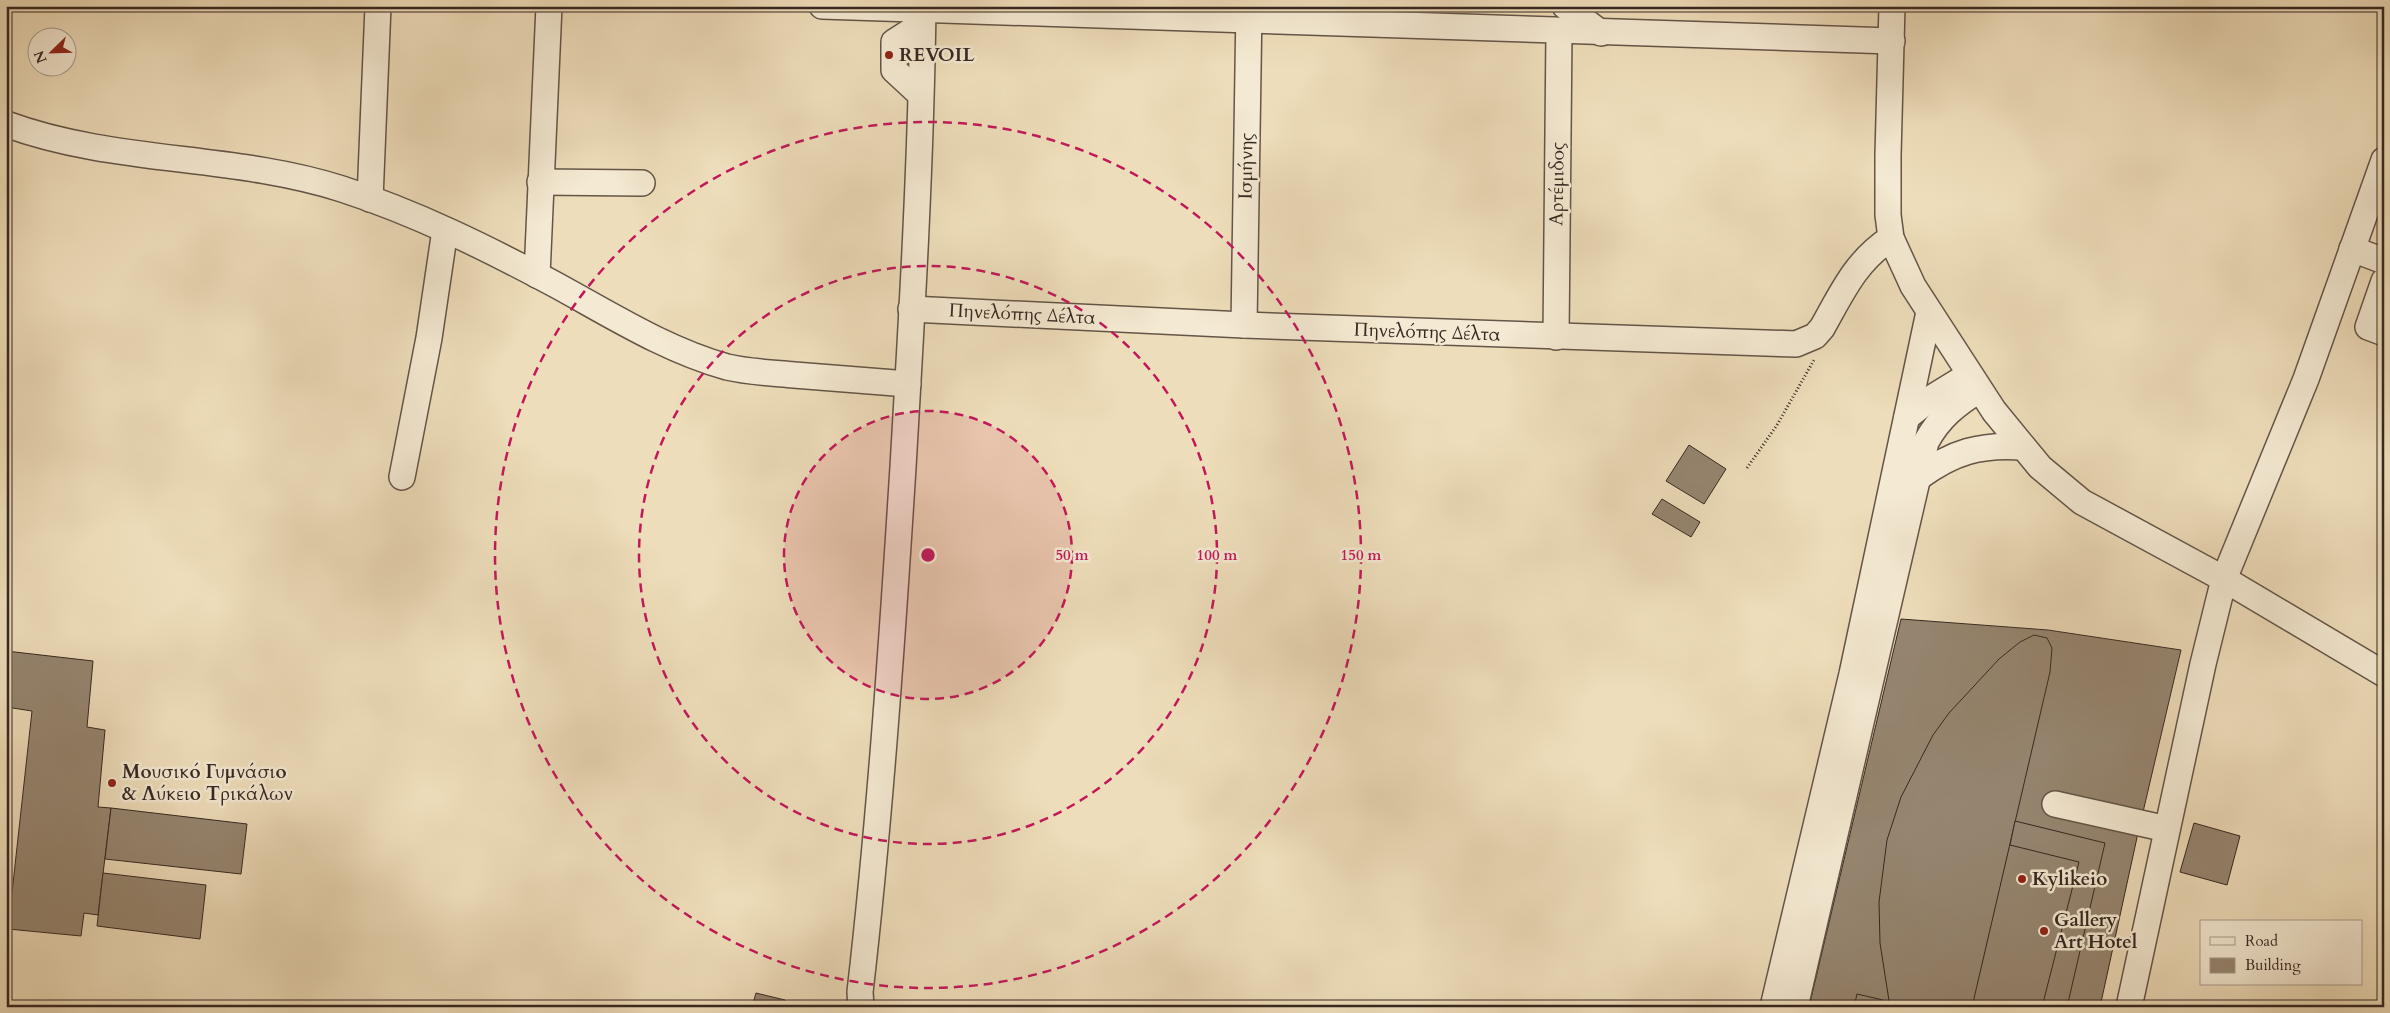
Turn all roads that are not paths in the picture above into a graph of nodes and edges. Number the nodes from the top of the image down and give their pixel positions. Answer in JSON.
{"nodes":[{"id":1,"x":378,"y":6,"type":"edge"},
{"id":2,"x":549,"y":6,"type":"edge"},
{"id":3,"x":822,"y":6,"type":"edge"},
{"id":4,"x":1565,"y":6,"type":"edge"},
{"id":5,"x":1892,"y":6,"type":"edge"},
{"id":6,"x":923,"y":13,"type":"edge"},
{"id":7,"x":1249,"y":14,"type":"edge"},
{"id":8,"x":1559,"y":32,"type":"junction"},
{"id":9,"x":1601,"y":33,"type":"junction"},
{"id":10,"x":1892,"y":41,"type":"junction"},
{"id":11,"x":6,"y":124,"type":"edge"},
{"id":12,"x":2383,"y":163,"type":"edge"},
{"id":13,"x":540,"y":182,"type":"junction"},
{"id":14,"x":642,"y":184,"type":"dead end"},
{"id":15,"x":370,"y":199,"type":"junction"},
{"id":16,"x":446,"y":230,"type":"junction"},
{"id":17,"x":1891,"y":238,"type":"junction"},
{"id":18,"x":2352,"y":249,"type":"junction"},
{"id":19,"x":2384,"y":261,"type":"edge"},
{"id":20,"x":537,"y":274,"type":"junction"},
{"id":21,"x":2384,"y":281,"type":"edge"},
{"id":22,"x":911,"y":308,"type":"junction"},
{"id":23,"x":1929,"y":312,"type":"junction"},
{"id":24,"x":1244,"y":325,"type":"junction"},
{"id":25,"x":2384,"y":333,"type":"edge"},
{"id":26,"x":1556,"y":337,"type":"junction"},
{"id":27,"x":1974,"y":382,"type":"junction"},
{"id":28,"x":908,"y":384,"type":"junction"},
{"id":29,"x":1908,"y":417,"type":"junction"},
{"id":30,"x":2022,"y":447,"type":"junction"},
{"id":31,"x":402,"y":477,"type":"dead end"},
{"id":32,"x":1918,"y":477,"type":"junction"},
{"id":33,"x":2224,"y":579,"type":"junction"},
{"id":34,"x":2384,"y":674,"type":"edge"},
{"id":35,"x":2055,"y":804,"type":"dead end"},
{"id":36,"x":2167,"y":829,"type":"junction"},
{"id":37,"x":858,"y":1002,"type":"edge"},
{"id":38,"x":1773,"y":1007,"type":"edge"},
{"id":39,"x":1796,"y":1007,"type":"edge"},
{"id":40,"x":2129,"y":1007,"type":"edge"}],
"edges":[{"from":1,"to":15,"type":"street"},
{"from":2,"to":13,"type":"street"},
{"from":3,"to":6,"type":"street"},
{"from":4,"to":9,"type":"street"},
{"from":5,"to":10,"type":"street"},
{"from":6,"to":7,"type":"street"},
{"from":6,"to":22,"type":"street"},
{"from":7,"to":8,"type":"street"},
{"from":7,"to":24,"type":"street","name":"Ισμήνης"},
{"from":8,"to":9,"type":"street"},
{"from":8,"to":26,"type":"street","name":"Αρτέμιδος"},
{"from":9,"to":10,"type":"street"},
{"from":10,"to":17,"type":"street"},
{"from":11,"to":15,"type":"street"},
{"from":12,"to":18,"type":"street"},
{"from":13,"to":14,"type":"street"},
{"from":13,"to":20,"type":"street"},
{"from":15,"to":16,"type":"street"},
{"from":16,"to":20,"type":"street"},
{"from":16,"to":31,"type":"street"},
{"from":17,"to":23,"type":"street"},
{"from":17,"to":26,"type":"street","name":"Πηνελόπης Δέλτα"},
{"from":18,"to":19,"type":"street"},
{"from":18,"to":33,"type":"street"},
{"from":20,"to":28,"type":"street"},
{"from":21,"to":25,"type":"street"},
{"from":22,"to":24,"type":"street","name":"Πηνελόπης Δέλτα"},
{"from":22,"to":28,"type":"street"},
{"from":23,"to":27,"type":"street"},
{"from":23,"to":29,"type":"street"},
{"from":24,"to":26,"type":"street","name":"Πηνελόπης Δέλτα"},
{"from":27,"to":29,"type":"street"},
{"from":27,"to":30,"type":"street"},
{"from":27,"to":32,"type":"street"},
{"from":28,"to":37,"type":"street"},
{"from":29,"to":38,"type":"street"},
{"from":30,"to":32,"type":"street"},
{"from":30,"to":33,"type":"street"},
{"from":32,"to":39,"type":"street"},
{"from":33,"to":34,"type":"street"},
{"from":33,"to":36,"type":"street"},
{"from":35,"to":36,"type":"street"},
{"from":36,"to":40,"type":"street"}]}
